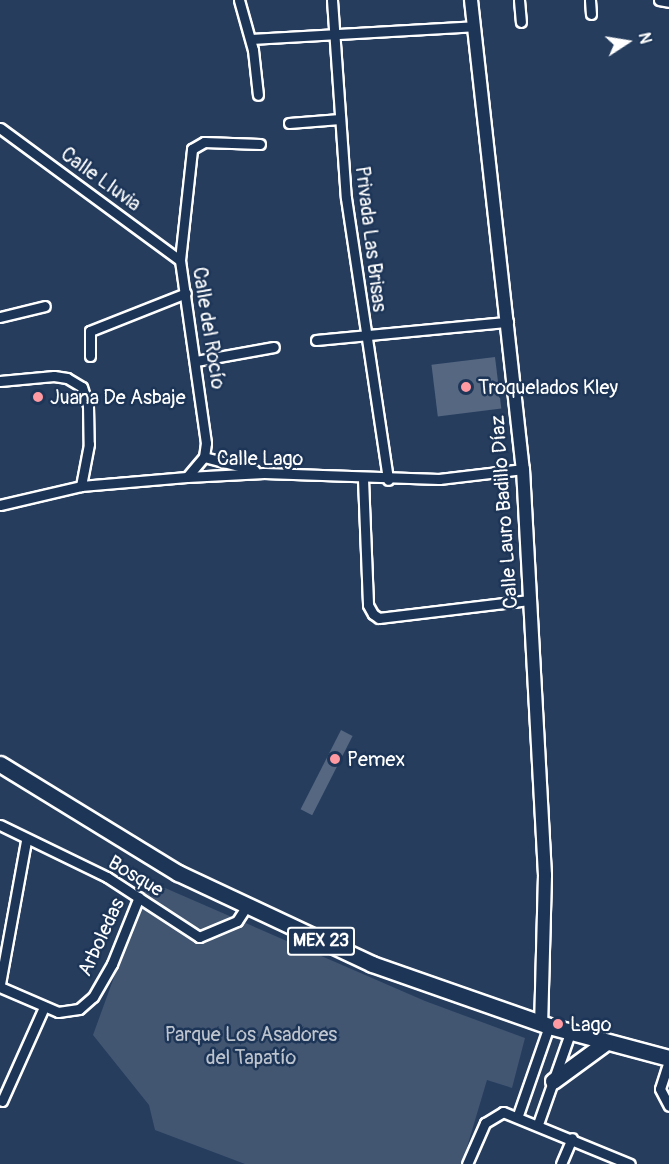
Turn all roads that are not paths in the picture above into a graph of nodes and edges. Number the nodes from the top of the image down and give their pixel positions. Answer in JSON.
{"nodes":[{"id":1,"x":239,"y":0,"type":"edge"},
{"id":2,"x":332,"y":0,"type":"edge"},
{"id":3,"x":471,"y":0,"type":"edge"},
{"id":4,"x":519,"y":0,"type":"edge"},
{"id":5,"x":590,"y":0,"type":"edge"},
{"id":6,"x":659,"y":0,"type":"edge"},
{"id":7,"x":669,"y":2,"type":"edge"},
{"id":8,"x":591,"y":14,"type":"dead end"},
{"id":9,"x":521,"y":22,"type":"dead end"},
{"id":10,"x":474,"y":26,"type":"junction"},
{"id":11,"x":335,"y":34,"type":"junction"},
{"id":12,"x":251,"y":39,"type":"junction"},
{"id":13,"x":258,"y":95,"type":"dead end"},
{"id":14,"x":340,"y":118,"type":"junction"},
{"id":15,"x":289,"y":123,"type":"dead end"},
{"id":16,"x":0,"y":128,"type":"edge"},
{"id":17,"x":260,"y":144,"type":"dead end"},
{"id":18,"x":180,"y":260,"type":"junction"},
{"id":19,"x":186,"y":293,"type":"junction"},
{"id":20,"x":45,"y":306,"type":"dead end"},
{"id":21,"x":0,"y":317,"type":"edge"},
{"id":22,"x":508,"y":322,"type":"junction"},
{"id":23,"x":364,"y":335,"type":"junction"},
{"id":24,"x":316,"y":340,"type":"dead end"},
{"id":25,"x":274,"y":347,"type":"dead end"},
{"id":26,"x":90,"y":356,"type":"dead end"},
{"id":27,"x":196,"y":361,"type":"junction"},
{"id":28,"x":0,"y":381,"type":"edge"},
{"id":29,"x":204,"y":458,"type":"junction"},
{"id":30,"x":523,"y":469,"type":"junction"},
{"id":31,"x":264,"y":473,"type":"junction"},
{"id":32,"x":187,"y":477,"type":"junction"},
{"id":33,"x":363,"y":479,"type":"junction"},
{"id":34,"x":388,"y":480,"type":"junction"},
{"id":35,"x":81,"y":486,"type":"junction"},
{"id":36,"x":0,"y":505,"type":"edge"},
{"id":37,"x":529,"y":600,"type":"junction"},
{"id":38,"x":0,"y":764,"type":"edge"},
{"id":39,"x":0,"y":825,"type":"edge"},
{"id":40,"x":26,"y":841,"type":"junction"},
{"id":41,"x":139,"y":897,"type":"junction"},
{"id":42,"x":246,"y":907,"type":"junction"},
{"id":43,"x":0,"y":915,"type":"edge"},
{"id":44,"x":10,"y":919,"type":"junction"},
{"id":45,"x":0,"y":986,"type":"edge"},
{"id":46,"x":44,"y":1007,"type":"junction"},
{"id":47,"x":545,"y":1025,"type":"junction"},
{"id":48,"x":570,"y":1033,"type":"junction"},
{"id":49,"x":605,"y":1043,"type":"junction"},
{"id":50,"x":669,"y":1060,"type":"edge"},
{"id":51,"x":553,"y":1081,"type":"junction"},
{"id":52,"x":2,"y":1101,"type":"dead end"},
{"id":53,"x":669,"y":1106,"type":"edge"},
{"id":54,"x":518,"y":1115,"type":"junction"},
{"id":55,"x":538,"y":1124,"type":"junction"},
{"id":56,"x":572,"y":1138,"type":"junction"},
{"id":57,"x":467,"y":1164,"type":"edge"},
{"id":58,"x":561,"y":1164,"type":"edge"},
{"id":59,"x":630,"y":1164,"type":"edge"}],
"edges":[{"from":1,"to":12,"type":"street"},
{"from":2,"to":11,"type":"street","name":"Privada Las Brisas"},
{"from":3,"to":10,"type":"street","name":"Calle Lauro Badillo Díaz"},
{"from":4,"to":9,"type":"street"},
{"from":5,"to":8,"type":"street"},
{"from":6,"to":7,"type":"street"},
{"from":10,"to":11,"type":"street"},
{"from":10,"to":22,"type":"street","name":"Calle Lauro Badillo Díaz"},
{"from":11,"to":12,"type":"street"},
{"from":11,"to":14,"type":"street","name":"Privada Las Brisas"},
{"from":12,"to":13,"type":"street"},
{"from":14,"to":15,"type":"street"},
{"from":14,"to":23,"type":"street","name":"Privada Las Brisas"},
{"from":16,"to":18,"type":"street","name":"Calle Lluvia"},
{"from":17,"to":18,"type":"street","name":"Calle del Rocío"},
{"from":18,"to":19,"type":"street","name":"Calle del Rocío"},
{"from":19,"to":26,"type":"street"},
{"from":19,"to":27,"type":"street","name":"Calle del Rocío"},
{"from":20,"to":21,"type":"street"},
{"from":22,"to":23,"type":"street"},
{"from":22,"to":30,"type":"street","name":"Calle Lauro Badillo Díaz"},
{"from":23,"to":24,"type":"street"},
{"from":23,"to":34,"type":"street","name":"Privada Las Brisas"},
{"from":25,"to":27,"type":"street"},
{"from":27,"to":29,"type":"street","name":"Calle del Rocío"},
{"from":28,"to":35,"type":"street"},
{"from":29,"to":31,"type":"street"},
{"from":29,"to":32,"type":"street"},
{"from":30,"to":34,"type":"street","name":"Calle Lago"},
{"from":30,"to":37,"type":"street","name":"Calle Lauro Badillo Díaz"},
{"from":31,"to":32,"type":"street","name":"Calle Lago"},
{"from":31,"to":33,"type":"street","name":"Calle Lago"},
{"from":32,"to":35,"type":"street","name":"Calle Lago"},
{"from":33,"to":34,"type":"street","name":"Calle Lago"},
{"from":33,"to":37,"type":"street"},
{"from":35,"to":36,"type":"street","name":"Calle Lago"},
{"from":37,"to":47,"type":"street","name":"Calle Lauro Badillo Díaz"},
{"from":38,"to":42,"type":"highway","number":"MEX 23"},
{"from":39,"to":40,"type":"street","name":"Bosque"},
{"from":40,"to":41,"type":"street","name":"Bosque"},
{"from":40,"to":44,"type":"street"},
{"from":41,"to":42,"type":"street","name":"Bosque"},
{"from":41,"to":46,"type":"street","name":"Arboledas"},
{"from":42,"to":47,"type":"highway","number":"MEX 23"},
{"from":43,"to":44,"type":"street"},
{"from":44,"to":45,"type":"street"},
{"from":45,"to":46,"type":"street","name":"Arboledas"},
{"from":46,"to":52,"type":"street"},
{"from":47,"to":48,"type":"highway","number":"MEX 23"},
{"from":47,"to":54,"type":"street"},
{"from":48,"to":49,"type":"highway","number":"MEX 23"},
{"from":48,"to":51,"type":"street"},
{"from":49,"to":50,"type":"highway","number":"MEX 23"},
{"from":49,"to":51,"type":"highway"},
{"from":50,"to":53,"type":"street"},
{"from":51,"to":55,"type":"street"},
{"from":54,"to":55,"type":"street"},
{"from":54,"to":57,"type":"street"},
{"from":55,"to":56,"type":"street"},
{"from":56,"to":58,"type":"street"},
{"from":56,"to":59,"type":"street"}]}
